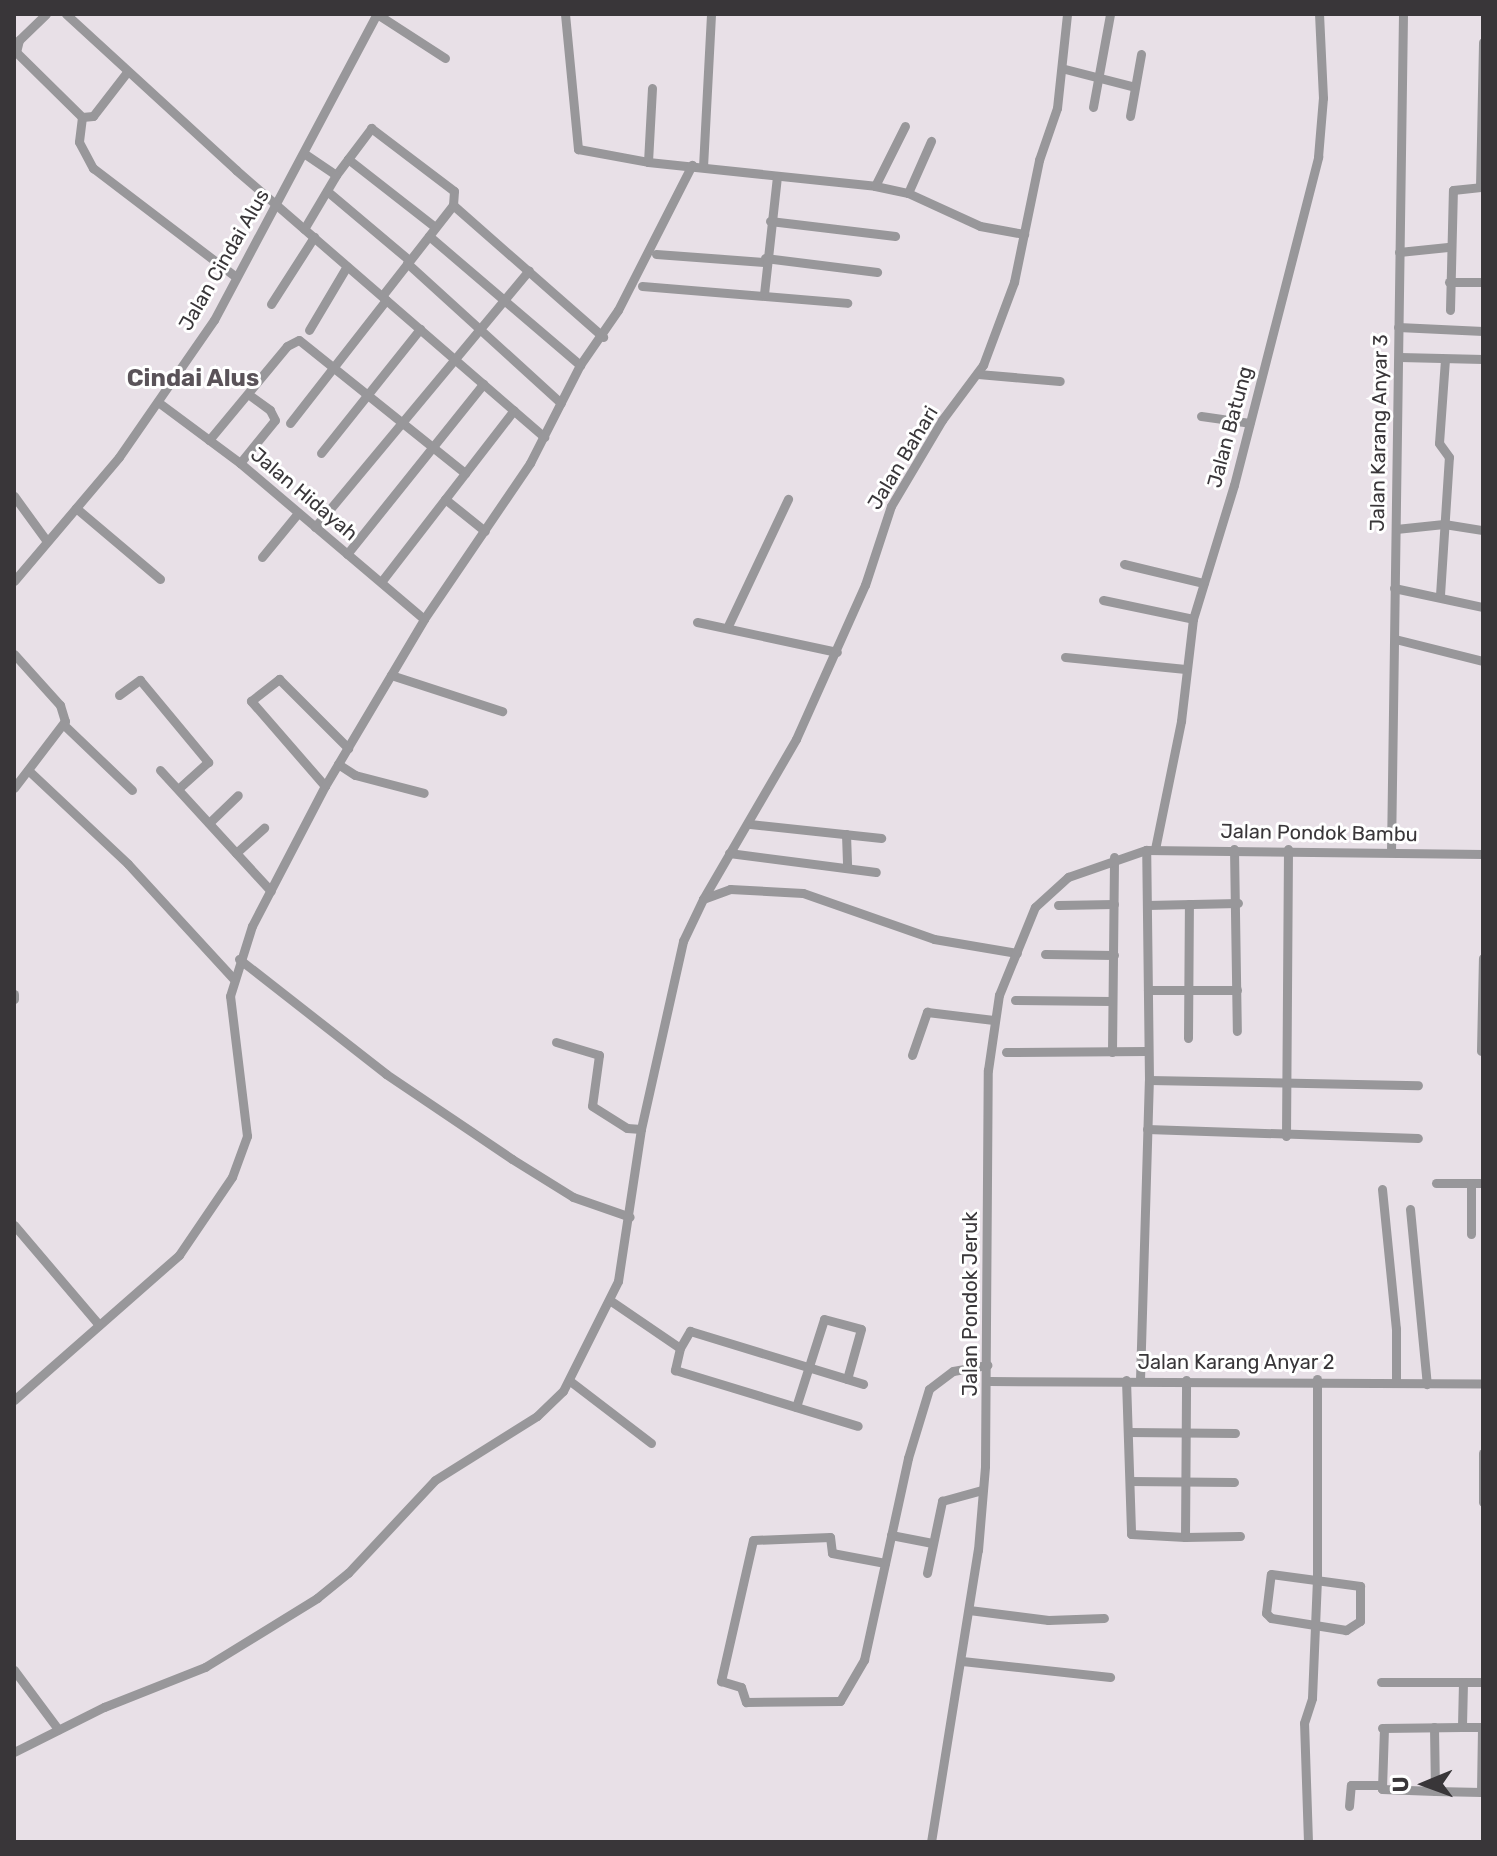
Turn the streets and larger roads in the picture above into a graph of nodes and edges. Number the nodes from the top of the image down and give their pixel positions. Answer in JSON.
{"nodes":[{"id":1,"x":46,"y":14,"type":"edge"},
{"id":2,"x":66,"y":14,"type":"edge"},
{"id":3,"x":377,"y":14,"type":"edge"},
{"id":4,"x":565,"y":14,"type":"edge"},
{"id":5,"x":711,"y":14,"type":"edge"},
{"id":6,"x":1067,"y":14,"type":"edge"},
{"id":7,"x":1110,"y":14,"type":"edge"},
{"id":8,"x":1319,"y":14,"type":"edge"},
{"id":9,"x":1403,"y":14,"type":"edge"},
{"id":10,"x":1483,"y":42,"type":"edge"},
{"id":11,"x":1141,"y":54,"type":"dead end"},
{"id":12,"x":445,"y":58,"type":"dead end"},
{"id":13,"x":1065,"y":69,"type":"junction"},
{"id":14,"x":127,"y":72,"type":"junction"},
{"id":15,"x":1098,"y":78,"type":"junction"},
{"id":16,"x":1135,"y":87,"type":"junction"},
{"id":17,"x":652,"y":88,"type":"dead end"},
{"id":18,"x":1093,"y":107,"type":"dead end"},
{"id":19,"x":1130,"y":116,"type":"dead end"},
{"id":20,"x":82,"y":117,"type":"junction"},
{"id":21,"x":905,"y":126,"type":"dead end"},
{"id":22,"x":1482,"y":130,"type":"edge"},
{"id":23,"x":931,"y":141,"type":"dead end"},
{"id":24,"x":305,"y":154,"type":"junction"},
{"id":25,"x":348,"y":159,"type":"junction"},
{"id":26,"x":648,"y":162,"type":"junction"},
{"id":27,"x":698,"y":166,"type":"junction"},
{"id":28,"x":336,"y":175,"type":"junction"},
{"id":29,"x":777,"y":177,"type":"junction"},
{"id":30,"x":875,"y":186,"type":"junction"},
{"id":31,"x":1482,"y":187,"type":"edge"},
{"id":32,"x":327,"y":191,"type":"junction"},
{"id":33,"x":908,"y":193,"type":"junction"},
{"id":34,"x":276,"y":204,"type":"junction"},
{"id":35,"x":453,"y":205,"type":"junction"},
{"id":36,"x":770,"y":221,"type":"junction"},
{"id":37,"x":304,"y":229,"type":"junction"},
{"id":38,"x":432,"y":232,"type":"junction"},
{"id":39,"x":1024,"y":234,"type":"junction"},
{"id":40,"x":895,"y":236,"type":"dead end"},
{"id":41,"x":314,"y":237,"type":"junction"},
{"id":42,"x":1448,"y":247,"type":"junction"},
{"id":43,"x":1399,"y":252,"type":"junction"},
{"id":44,"x":656,"y":254,"type":"dead end"},
{"id":45,"x":765,"y":260,"type":"junction"},
{"id":46,"x":408,"y":262,"type":"junction"},
{"id":47,"x":347,"y":266,"type":"junction"},
{"id":48,"x":529,"y":270,"type":"junction"},
{"id":49,"x":877,"y":272,"type":"dead end"},
{"id":50,"x":235,"y":276,"type":"junction"},
{"id":51,"x":1449,"y":282,"type":"junction"},
{"id":52,"x":1483,"y":282,"type":"edge"},
{"id":53,"x":642,"y":286,"type":"dead end"},
{"id":54,"x":764,"y":294,"type":"junction"},
{"id":55,"x":384,"y":298,"type":"junction"},
{"id":56,"x":503,"y":299,"type":"junction"},
{"id":57,"x":847,"y":303,"type":"dead end"},
{"id":58,"x":271,"y":304,"type":"dead end"},
{"id":59,"x":1450,"y":310,"type":"dead end"},
{"id":60,"x":479,"y":327,"type":"junction"},
{"id":61,"x":1398,"y":327,"type":"junction"},
{"id":62,"x":420,"y":329,"type":"junction"},
{"id":63,"x":309,"y":330,"type":"dead end"},
{"id":64,"x":1483,"y":331,"type":"edge"},
{"id":65,"x":603,"y":337,"type":"junction"},
{"id":66,"x":453,"y":357,"type":"junction"},
{"id":67,"x":1400,"y":357,"type":"junction"},
{"id":68,"x":1445,"y":359,"type":"junction"},
{"id":69,"x":1483,"y":359,"type":"edge"},
{"id":70,"x":580,"y":365,"type":"junction"},
{"id":71,"x":334,"y":367,"type":"junction"},
{"id":72,"x":978,"y":374,"type":"junction"},
{"id":73,"x":1060,"y":381,"type":"dead end"},
{"id":74,"x":483,"y":384,"type":"junction"},
{"id":75,"x":249,"y":395,"type":"junction"},
{"id":76,"x":367,"y":395,"type":"junction"},
{"id":77,"x":158,"y":402,"type":"junction"},
{"id":78,"x":561,"y":403,"type":"junction"},
{"id":79,"x":514,"y":410,"type":"junction"},
{"id":80,"x":1201,"y":416,"type":"dead end"},
{"id":81,"x":400,"y":422,"type":"junction"},
{"id":82,"x":290,"y":423,"type":"dead end"},
{"id":83,"x":1250,"y":423,"type":"junction"},
{"id":84,"x":544,"y":437,"type":"junction"},
{"id":85,"x":209,"y":440,"type":"junction"},
{"id":86,"x":432,"y":448,"type":"junction"},
{"id":87,"x":321,"y":453,"type":"dead end"},
{"id":88,"x":240,"y":463,"type":"junction"},
{"id":89,"x":465,"y":473,"type":"junction"},
{"id":90,"x":14,"y":496,"type":"edge"},
{"id":91,"x":445,"y":499,"type":"junction"},
{"id":92,"x":788,"y":499,"type":"dead end"},
{"id":93,"x":76,"y":508,"type":"junction"},
{"id":94,"x":298,"y":513,"type":"junction"},
{"id":95,"x":1444,"y":524,"type":"junction"},
{"id":96,"x":315,"y":527,"type":"junction"},
{"id":97,"x":1396,"y":529,"type":"junction"},
{"id":98,"x":1483,"y":530,"type":"edge"},
{"id":99,"x":485,"y":531,"type":"junction"},
{"id":100,"x":46,"y":540,"type":"junction"},
{"id":101,"x":347,"y":554,"type":"junction"},
{"id":102,"x":262,"y":557,"type":"dead end"},
{"id":103,"x":1124,"y":564,"type":"dead end"},
{"id":104,"x":160,"y":579,"type":"dead end"},
{"id":105,"x":14,"y":581,"type":"edge"},
{"id":106,"x":381,"y":582,"type":"junction"},
{"id":107,"x":1204,"y":583,"type":"junction"},
{"id":108,"x":1394,"y":588,"type":"junction"},
{"id":109,"x":1440,"y":595,"type":"junction"},
{"id":110,"x":1103,"y":600,"type":"dead end"},
{"id":111,"x":1483,"y":607,"type":"edge"},
{"id":112,"x":424,"y":619,"type":"junction"},
{"id":113,"x":1193,"y":619,"type":"junction"},
{"id":114,"x":697,"y":622,"type":"dead end"},
{"id":115,"x":727,"y":628,"type":"junction"},
{"id":116,"x":1395,"y":639,"type":"junction"},
{"id":117,"x":837,"y":652,"type":"junction"},
{"id":118,"x":14,"y":654,"type":"edge"},
{"id":119,"x":1065,"y":657,"type":"dead end"},
{"id":120,"x":1483,"y":661,"type":"edge"},
{"id":121,"x":1185,"y":669,"type":"junction"},
{"id":122,"x":391,"y":675,"type":"junction"},
{"id":123,"x":119,"y":695,"type":"dead end"},
{"id":124,"x":502,"y":711,"type":"dead end"},
{"id":125,"x":64,"y":725,"type":"junction"},
{"id":126,"x":348,"y":748,"type":"junction"},
{"id":127,"x":338,"y":764,"type":"junction"},
{"id":128,"x":28,"y":770,"type":"junction"},
{"id":129,"x":160,"y":770,"type":"dead end"},
{"id":130,"x":325,"y":786,"type":"junction"},
{"id":131,"x":14,"y":788,"type":"edge"},
{"id":132,"x":178,"y":789,"type":"junction"},
{"id":133,"x":132,"y":790,"type":"dead end"},
{"id":134,"x":424,"y":793,"type":"dead end"},
{"id":135,"x":238,"y":795,"type":"dead end"},
{"id":136,"x":209,"y":823,"type":"junction"},
{"id":137,"x":750,"y":824,"type":"junction"},
{"id":138,"x":264,"y":828,"type":"dead end"},
{"id":139,"x":846,"y":834,"type":"junction"},
{"id":140,"x":881,"y":838,"type":"dead end"},
{"id":141,"x":1151,"y":849,"type":"junction"},
{"id":142,"x":1234,"y":849,"type":"junction"},
{"id":143,"x":1288,"y":849,"type":"junction"},
{"id":144,"x":1391,"y":852,"type":"junction"},
{"id":145,"x":236,"y":853,"type":"junction"},
{"id":146,"x":729,"y":853,"type":"junction"},
{"id":147,"x":1483,"y":854,"type":"edge"},
{"id":148,"x":1114,"y":857,"type":"junction"},
{"id":149,"x":847,"y":866,"type":"junction"},
{"id":150,"x":876,"y":872,"type":"dead end"},
{"id":151,"x":271,"y":891,"type":"junction"},
{"id":152,"x":703,"y":899,"type":"junction"},
{"id":153,"x":1238,"y":903,"type":"junction"},
{"id":154,"x":1114,"y":904,"type":"junction"},
{"id":155,"x":1189,"y":904,"type":"junction"},
{"id":156,"x":1058,"y":905,"type":"dead end"},
{"id":157,"x":1147,"y":905,"type":"junction"},
{"id":158,"x":1017,"y":953,"type":"junction"},
{"id":159,"x":1045,"y":954,"type":"dead end"},
{"id":160,"x":1114,"y":955,"type":"junction"},
{"id":161,"x":1483,"y":958,"type":"edge"},
{"id":162,"x":239,"y":959,"type":"junction"},
{"id":163,"x":233,"y":978,"type":"junction"},
{"id":164,"x":1148,"y":990,"type":"junction"},
{"id":165,"x":1190,"y":990,"type":"junction"},
{"id":166,"x":1237,"y":990,"type":"junction"},
{"id":167,"x":1015,"y":1000,"type":"dead end"},
{"id":168,"x":1112,"y":1001,"type":"junction"},
{"id":169,"x":994,"y":1020,"type":"junction"},
{"id":170,"x":1237,"y":1031,"type":"dead end"},
{"id":171,"x":1188,"y":1038,"type":"dead end"},
{"id":172,"x":556,"y":1042,"type":"dead end"},
{"id":173,"x":1147,"y":1051,"type":"junction"},
{"id":174,"x":1481,"y":1051,"type":"dead end"},
{"id":175,"x":1006,"y":1052,"type":"dead end"},
{"id":176,"x":1112,"y":1052,"type":"junction"},
{"id":177,"x":912,"y":1055,"type":"dead end"},
{"id":178,"x":1149,"y":1080,"type":"junction"},
{"id":179,"x":1286,"y":1084,"type":"junction"},
{"id":180,"x":1418,"y":1085,"type":"dead end"},
{"id":181,"x":641,"y":1129,"type":"junction"},
{"id":182,"x":1147,"y":1129,"type":"junction"},
{"id":183,"x":1286,"y":1136,"type":"junction"},
{"id":184,"x":1418,"y":1138,"type":"dead end"},
{"id":185,"x":1436,"y":1183,"type":"dead end"},
{"id":186,"x":1471,"y":1183,"type":"junction"},
{"id":187,"x":1483,"y":1183,"type":"edge"},
{"id":188,"x":1382,"y":1189,"type":"dead end"},
{"id":189,"x":1410,"y":1209,"type":"dead end"},
{"id":190,"x":630,"y":1217,"type":"junction"},
{"id":191,"x":14,"y":1225,"type":"edge"},
{"id":192,"x":1471,"y":1234,"type":"dead end"},
{"id":193,"x":611,"y":1301,"type":"junction"},
{"id":194,"x":99,"y":1325,"type":"junction"},
{"id":195,"x":680,"y":1348,"type":"junction"},
{"id":196,"x":987,"y":1365,"type":"junction"},
{"id":197,"x":805,"y":1366,"type":"junction"},
{"id":198,"x":847,"y":1379,"type":"junction"},
{"id":199,"x":1317,"y":1379,"type":"junction"},
{"id":200,"x":1126,"y":1380,"type":"junction"},
{"id":201,"x":1140,"y":1380,"type":"junction"},
{"id":202,"x":1186,"y":1380,"type":"junction"},
{"id":203,"x":1396,"y":1380,"type":"junction"},
{"id":204,"x":570,"y":1381,"type":"junction"},
{"id":205,"x":989,"y":1381,"type":"junction"},
{"id":206,"x":863,"y":1384,"type":"dead end"},
{"id":207,"x":1427,"y":1384,"type":"junction"},
{"id":208,"x":1483,"y":1384,"type":"edge"},
{"id":209,"x":14,"y":1400,"type":"edge"},
{"id":210,"x":796,"y":1407,"type":"junction"},
{"id":211,"x":858,"y":1426,"type":"dead end"},
{"id":212,"x":1129,"y":1432,"type":"junction"},
{"id":213,"x":1185,"y":1433,"type":"junction"},
{"id":214,"x":1235,"y":1433,"type":"dead end"},
{"id":215,"x":651,"y":1443,"type":"dead end"},
{"id":216,"x":1483,"y":1453,"type":"edge"},
{"id":217,"x":1130,"y":1481,"type":"junction"},
{"id":218,"x":1185,"y":1482,"type":"junction"},
{"id":219,"x":1234,"y":1482,"type":"dead end"},
{"id":220,"x":982,"y":1490,"type":"junction"},
{"id":221,"x":1483,"y":1502,"type":"edge"},
{"id":222,"x":891,"y":1535,"type":"junction"},
{"id":223,"x":1240,"y":1536,"type":"dead end"},
{"id":224,"x":1185,"y":1537,"type":"junction"},
{"id":225,"x":932,"y":1543,"type":"junction"},
{"id":226,"x":885,"y":1563,"type":"junction"},
{"id":227,"x":927,"y":1573,"type":"dead end"},
{"id":228,"x":1317,"y":1581,"type":"junction"},
{"id":229,"x":969,"y":1610,"type":"junction"},
{"id":230,"x":1104,"y":1618,"type":"dead end"},
{"id":231,"x":1315,"y":1626,"type":"junction"},
{"id":232,"x":962,"y":1661,"type":"junction"},
{"id":233,"x":14,"y":1670,"type":"edge"},
{"id":234,"x":1110,"y":1677,"type":"dead end"},
{"id":235,"x":1381,"y":1682,"type":"dead end"},
{"id":236,"x":1463,"y":1682,"type":"junction"},
{"id":237,"x":1483,"y":1682,"type":"edge"},
{"id":238,"x":1434,"y":1727,"type":"junction"},
{"id":239,"x":1462,"y":1727,"type":"junction"},
{"id":240,"x":1482,"y":1727,"type":"edge"},
{"id":241,"x":58,"y":1729,"type":"junction"},
{"id":242,"x":14,"y":1752,"type":"edge"},
{"id":243,"x":1380,"y":1785,"type":"junction"},
{"id":244,"x":1435,"y":1791,"type":"junction"},
{"id":245,"x":1482,"y":1792,"type":"edge"},
{"id":246,"x":1349,"y":1806,"type":"dead end"},
{"id":247,"x":931,"y":1842,"type":"edge"},
{"id":248,"x":1308,"y":1842,"type":"edge"}],
"edges":[{"from":1,"to":20,"type":"street"},
{"from":2,"to":14,"type":"street"},
{"from":3,"to":12,"type":"street"},
{"from":3,"to":24,"type":"street","name":"Jalan Cindai Alus"},
{"from":4,"to":26,"type":"street"},
{"from":5,"to":27,"type":"street"},
{"from":6,"to":13,"type":"street","name":"Jalan Bahari"},
{"from":7,"to":15,"type":"street"},
{"from":8,"to":83,"type":"street","name":"Jalan Batung"},
{"from":9,"to":43,"type":"street","name":"Jalan Karang Anyar 3"},
{"from":10,"to":22,"type":"street"},
{"from":11,"to":16,"type":"street"},
{"from":13,"to":15,"type":"street"},
{"from":13,"to":39,"type":"street","name":"Jalan Bahari"},
{"from":14,"to":20,"type":"street"},
{"from":14,"to":34,"type":"street"},
{"from":15,"to":16,"type":"street"},
{"from":15,"to":18,"type":"street"},
{"from":16,"to":19,"type":"street"},
{"from":17,"to":26,"type":"street"},
{"from":20,"to":50,"type":"street"},
{"from":21,"to":30,"type":"street"},
{"from":22,"to":31,"type":"street"},
{"from":23,"to":33,"type":"street"},
{"from":24,"to":28,"type":"street"},
{"from":24,"to":34,"type":"street","name":"Jalan Cindai Alus"},
{"from":25,"to":28,"type":"street"},
{"from":25,"to":35,"type":"street"},
{"from":25,"to":38,"type":"street"},
{"from":26,"to":27,"type":"street"},
{"from":27,"to":29,"type":"street"},
{"from":27,"to":65,"type":"street"},
{"from":28,"to":32,"type":"street"},
{"from":29,"to":30,"type":"street"},
{"from":29,"to":36,"type":"street"},
{"from":30,"to":33,"type":"street"},
{"from":31,"to":42,"type":"street"},
{"from":32,"to":37,"type":"street"},
{"from":32,"to":46,"type":"street"},
{"from":33,"to":39,"type":"street"},
{"from":34,"to":37,"type":"street"},
{"from":34,"to":50,"type":"street","name":"Jalan Cindai Alus"},
{"from":35,"to":38,"type":"street"},
{"from":35,"to":48,"type":"street"},
{"from":36,"to":40,"type":"street"},
{"from":36,"to":45,"type":"street"},
{"from":37,"to":41,"type":"street"},
{"from":38,"to":46,"type":"street"},
{"from":38,"to":56,"type":"street"},
{"from":39,"to":72,"type":"street","name":"Jalan Bahari"},
{"from":41,"to":47,"type":"street"},
{"from":41,"to":58,"type":"street"},
{"from":42,"to":43,"type":"street"},
{"from":42,"to":51,"type":"street"},
{"from":43,"to":61,"type":"street","name":"Jalan Karang Anyar 3"},
{"from":44,"to":45,"type":"street"},
{"from":45,"to":49,"type":"street"},
{"from":45,"to":54,"type":"street"},
{"from":46,"to":55,"type":"street"},
{"from":46,"to":60,"type":"street"},
{"from":47,"to":55,"type":"street"},
{"from":47,"to":63,"type":"street"},
{"from":48,"to":56,"type":"street"},
{"from":48,"to":65,"type":"street"},
{"from":50,"to":77,"type":"street","name":"Jalan Cindai Alus"},
{"from":51,"to":52,"type":"street"},
{"from":51,"to":59,"type":"street"},
{"from":53,"to":54,"type":"street"},
{"from":54,"to":57,"type":"street"},
{"from":55,"to":62,"type":"street"},
{"from":55,"to":71,"type":"street"},
{"from":56,"to":60,"type":"street"},
{"from":56,"to":70,"type":"street"},
{"from":60,"to":66,"type":"street"},
{"from":60,"to":78,"type":"street"},
{"from":61,"to":64,"type":"street"},
{"from":61,"to":67,"type":"street","name":"Jalan Karang Anyar 3"},
{"from":62,"to":66,"type":"street"},
{"from":62,"to":76,"type":"street"},
{"from":65,"to":70,"type":"street"},
{"from":66,"to":74,"type":"street"},
{"from":66,"to":81,"type":"street"},
{"from":67,"to":68,"type":"street"},
{"from":67,"to":97,"type":"street","name":"Jalan Karang Anyar 3"},
{"from":68,"to":69,"type":"street"},
{"from":68,"to":95,"type":"street"},
{"from":70,"to":78,"type":"street"},
{"from":71,"to":75,"type":"street"},
{"from":71,"to":76,"type":"street"},
{"from":71,"to":82,"type":"street"},
{"from":72,"to":73,"type":"street"},
{"from":72,"to":117,"type":"street","name":"Jalan Bahari"},
{"from":74,"to":79,"type":"street"},
{"from":74,"to":86,"type":"street"},
{"from":75,"to":85,"type":"street"},
{"from":75,"to":88,"type":"street"},
{"from":76,"to":81,"type":"street"},
{"from":76,"to":87,"type":"street"},
{"from":77,"to":85,"type":"street","name":"Jalan Hidayah"},
{"from":77,"to":93,"type":"street","name":"Jalan Cindai Alus"},
{"from":78,"to":84,"type":"street"},
{"from":79,"to":84,"type":"street"},
{"from":79,"to":89,"type":"street"},
{"from":80,"to":83,"type":"street"},
{"from":81,"to":86,"type":"street"},
{"from":81,"to":96,"type":"street"},
{"from":83,"to":107,"type":"street","name":"Jalan Batung"},
{"from":84,"to":99,"type":"street"},
{"from":85,"to":88,"type":"street","name":"Jalan Hidayah"},
{"from":86,"to":89,"type":"street"},
{"from":86,"to":101,"type":"street"},
{"from":88,"to":94,"type":"street","name":"Jalan Hidayah"},
{"from":89,"to":91,"type":"street"},
{"from":90,"to":100,"type":"street"},
{"from":91,"to":99,"type":"street"},
{"from":91,"to":106,"type":"street"},
{"from":92,"to":115,"type":"street"},
{"from":93,"to":100,"type":"street","name":"Jalan Cindai Alus"},
{"from":93,"to":104,"type":"street"},
{"from":94,"to":96,"type":"street","name":"Jalan Hidayah"},
{"from":94,"to":102,"type":"street"},
{"from":95,"to":97,"type":"street"},
{"from":95,"to":98,"type":"street"},
{"from":95,"to":109,"type":"street"},
{"from":96,"to":101,"type":"street","name":"Jalan Hidayah"},
{"from":97,"to":108,"type":"street","name":"Jalan Karang Anyar 3"},
{"from":99,"to":112,"type":"street"},
{"from":100,"to":105,"type":"street","name":"Jalan Cindai Alus"},
{"from":101,"to":106,"type":"street","name":"Jalan Hidayah"},
{"from":103,"to":107,"type":"street"},
{"from":106,"to":112,"type":"street","name":"Jalan Hidayah"},
{"from":107,"to":113,"type":"street","name":"Jalan Batung"},
{"from":108,"to":109,"type":"street"},
{"from":108,"to":116,"type":"street","name":"Jalan Karang Anyar 3"},
{"from":109,"to":111,"type":"street"},
{"from":110,"to":113,"type":"street"},
{"from":112,"to":122,"type":"street"},
{"from":113,"to":121,"type":"street","name":"Jalan Batung"},
{"from":114,"to":115,"type":"street"},
{"from":115,"to":117,"type":"street"},
{"from":116,"to":120,"type":"street"},
{"from":116,"to":144,"type":"street","name":"Jalan Karang Anyar 3"},
{"from":117,"to":137,"type":"street","name":"Jalan Bahari"},
{"from":118,"to":125,"type":"street"},
{"from":119,"to":121,"type":"street"},
{"from":121,"to":141,"type":"street","name":"Jalan Batung"},
{"from":122,"to":124,"type":"street"},
{"from":122,"to":126,"type":"street"},
{"from":123,"to":132,"type":"street"},
{"from":125,"to":128,"type":"street"},
{"from":125,"to":133,"type":"street"},
{"from":126,"to":127,"type":"street"},
{"from":126,"to":130,"type":"street"},
{"from":127,"to":130,"type":"street"},
{"from":127,"to":134,"type":"street"},
{"from":128,"to":131,"type":"street"},
{"from":128,"to":163,"type":"street"},
{"from":129,"to":132,"type":"street"},
{"from":130,"to":151,"type":"street"},
{"from":132,"to":136,"type":"street"},
{"from":135,"to":136,"type":"street"},
{"from":136,"to":145,"type":"street"},
{"from":137,"to":139,"type":"street"},
{"from":137,"to":146,"type":"street","name":"Jalan Bahari"},
{"from":138,"to":145,"type":"street"},
{"from":139,"to":140,"type":"street"},
{"from":139,"to":149,"type":"street"},
{"from":141,"to":142,"type":"street","name":"Jalan Pondok Bambu"},
{"from":141,"to":148,"type":"street","name":"Jalan Pondok Jeruk"},
{"from":141,"to":157,"type":"street","name":"Jalan Batung"},
{"from":142,"to":143,"type":"street","name":"Jalan Pondok Bambu"},
{"from":142,"to":153,"type":"street"},
{"from":143,"to":144,"type":"street","name":"Jalan Pondok Bambu"},
{"from":143,"to":179,"type":"street"},
{"from":144,"to":147,"type":"street","name":"Jalan Pondok Bambu"},
{"from":145,"to":151,"type":"street"},
{"from":146,"to":149,"type":"street"},
{"from":146,"to":152,"type":"street","name":"Jalan Bahari"},
{"from":148,"to":154,"type":"street"},
{"from":148,"to":158,"type":"street","name":"Jalan Pondok Jeruk"},
{"from":149,"to":150,"type":"street"},
{"from":151,"to":162,"type":"street"},
{"from":152,"to":158,"type":"street"},
{"from":152,"to":181,"type":"street","name":"Jalan Bahari"},
{"from":153,"to":155,"type":"street"},
{"from":153,"to":166,"type":"street"},
{"from":154,"to":156,"type":"street"},
{"from":154,"to":160,"type":"street"},
{"from":155,"to":157,"type":"street"},
{"from":155,"to":165,"type":"street"},
{"from":157,"to":164,"type":"street","name":"Jalan Batung"},
{"from":158,"to":169,"type":"street","name":"Jalan Pondok Jeruk"},
{"from":159,"to":160,"type":"street"},
{"from":160,"to":168,"type":"street"},
{"from":161,"to":174,"type":"street"},
{"from":162,"to":163,"type":"street"},
{"from":162,"to":190,"type":"street"},
{"from":163,"to":194,"type":"street"},
{"from":164,"to":165,"type":"street"},
{"from":164,"to":173,"type":"street","name":"Jalan Batung"},
{"from":165,"to":166,"type":"street"},
{"from":165,"to":171,"type":"street"},
{"from":166,"to":170,"type":"street"},
{"from":167,"to":168,"type":"street"},
{"from":168,"to":176,"type":"street"},
{"from":169,"to":177,"type":"street"},
{"from":169,"to":196,"type":"street","name":"Jalan Pondok Jeruk"},
{"from":172,"to":181,"type":"street"},
{"from":173,"to":176,"type":"street"},
{"from":173,"to":178,"type":"street","name":"Jalan Batung"},
{"from":175,"to":176,"type":"street"},
{"from":178,"to":179,"type":"street"},
{"from":178,"to":182,"type":"street","name":"Jalan Batung"},
{"from":179,"to":180,"type":"street"},
{"from":179,"to":183,"type":"street"},
{"from":181,"to":190,"type":"street","name":"Jalan Bahari"},
{"from":182,"to":183,"type":"street"},
{"from":182,"to":201,"type":"street","name":"Jalan Batung"},
{"from":183,"to":184,"type":"street"},
{"from":185,"to":186,"type":"street"},
{"from":186,"to":187,"type":"street"},
{"from":186,"to":192,"type":"street"},
{"from":188,"to":203,"type":"street"},
{"from":189,"to":207,"type":"street"},
{"from":190,"to":193,"type":"street","name":"Jalan Bahari"},
{"from":191,"to":194,"type":"street"},
{"from":193,"to":195,"type":"street"},
{"from":193,"to":204,"type":"street","name":"Jalan Bahari"},
{"from":194,"to":209,"type":"street"},
{"from":195,"to":197,"type":"street"},
{"from":195,"to":210,"type":"street"},
{"from":196,"to":205,"type":"street","name":"Jalan Pondok Jeruk"},
{"from":196,"to":222,"type":"street"},
{"from":197,"to":198,"type":"street"},
{"from":197,"to":198,"type":"street"},
{"from":197,"to":210,"type":"street"},
{"from":198,"to":206,"type":"street"},
{"from":199,"to":202,"type":"street","name":"Jalan Karang Anyar 2"},
{"from":199,"to":203,"type":"street","name":"Jalan Karang Anyar 2"},
{"from":199,"to":228,"type":"street"},
{"from":200,"to":201,"type":"street","name":"Jalan Karang Anyar 2"},
{"from":200,"to":205,"type":"street","name":"Jalan Karang Anyar 2"},
{"from":200,"to":212,"type":"street"},
{"from":201,"to":202,"type":"street","name":"Jalan Karang Anyar 2"},
{"from":202,"to":213,"type":"street"},
{"from":203,"to":207,"type":"street","name":"Jalan Karang Anyar 2"},
{"from":204,"to":215,"type":"street"},
{"from":204,"to":241,"type":"street","name":"Jalan Bahari"},
{"from":205,"to":220,"type":"street","name":"Jalan Pondok Jeruk"},
{"from":207,"to":208,"type":"street","name":"Jalan Karang Anyar 2"},
{"from":210,"to":211,"type":"street"},
{"from":212,"to":213,"type":"street"},
{"from":212,"to":217,"type":"street"},
{"from":213,"to":214,"type":"street"},
{"from":213,"to":218,"type":"street"},
{"from":216,"to":221,"type":"street"},
{"from":217,"to":218,"type":"street"},
{"from":217,"to":224,"type":"street"},
{"from":218,"to":219,"type":"street"},
{"from":218,"to":224,"type":"street"},
{"from":220,"to":225,"type":"street"},
{"from":220,"to":229,"type":"street","name":"Jalan Pondok Jeruk"},
{"from":222,"to":225,"type":"street"},
{"from":222,"to":226,"type":"street"},
{"from":223,"to":224,"type":"street"},
{"from":225,"to":227,"type":"street"},
{"from":226,"to":226,"type":"street"},
{"from":228,"to":231,"type":"street"},
{"from":228,"to":231,"type":"street"},
{"from":228,"to":231,"type":"street"},
{"from":229,"to":230,"type":"street"},
{"from":229,"to":232,"type":"street","name":"Jalan Pondok Jeruk"},
{"from":231,"to":248,"type":"street"},
{"from":232,"to":234,"type":"street"},
{"from":232,"to":247,"type":"street","name":"Jalan Pondok Jeruk"},
{"from":233,"to":241,"type":"street"},
{"from":235,"to":236,"type":"street"},
{"from":236,"to":237,"type":"street"},
{"from":236,"to":239,"type":"street"},
{"from":238,"to":239,"type":"street"},
{"from":238,"to":243,"type":"street"},
{"from":238,"to":244,"type":"street"},
{"from":239,"to":240,"type":"street"},
{"from":240,"to":245,"type":"street"},
{"from":241,"to":242,"type":"street","name":"Jalan Bahari"},
{"from":243,"to":244,"type":"street"},
{"from":243,"to":246,"type":"street"},
{"from":244,"to":245,"type":"street"}]}
